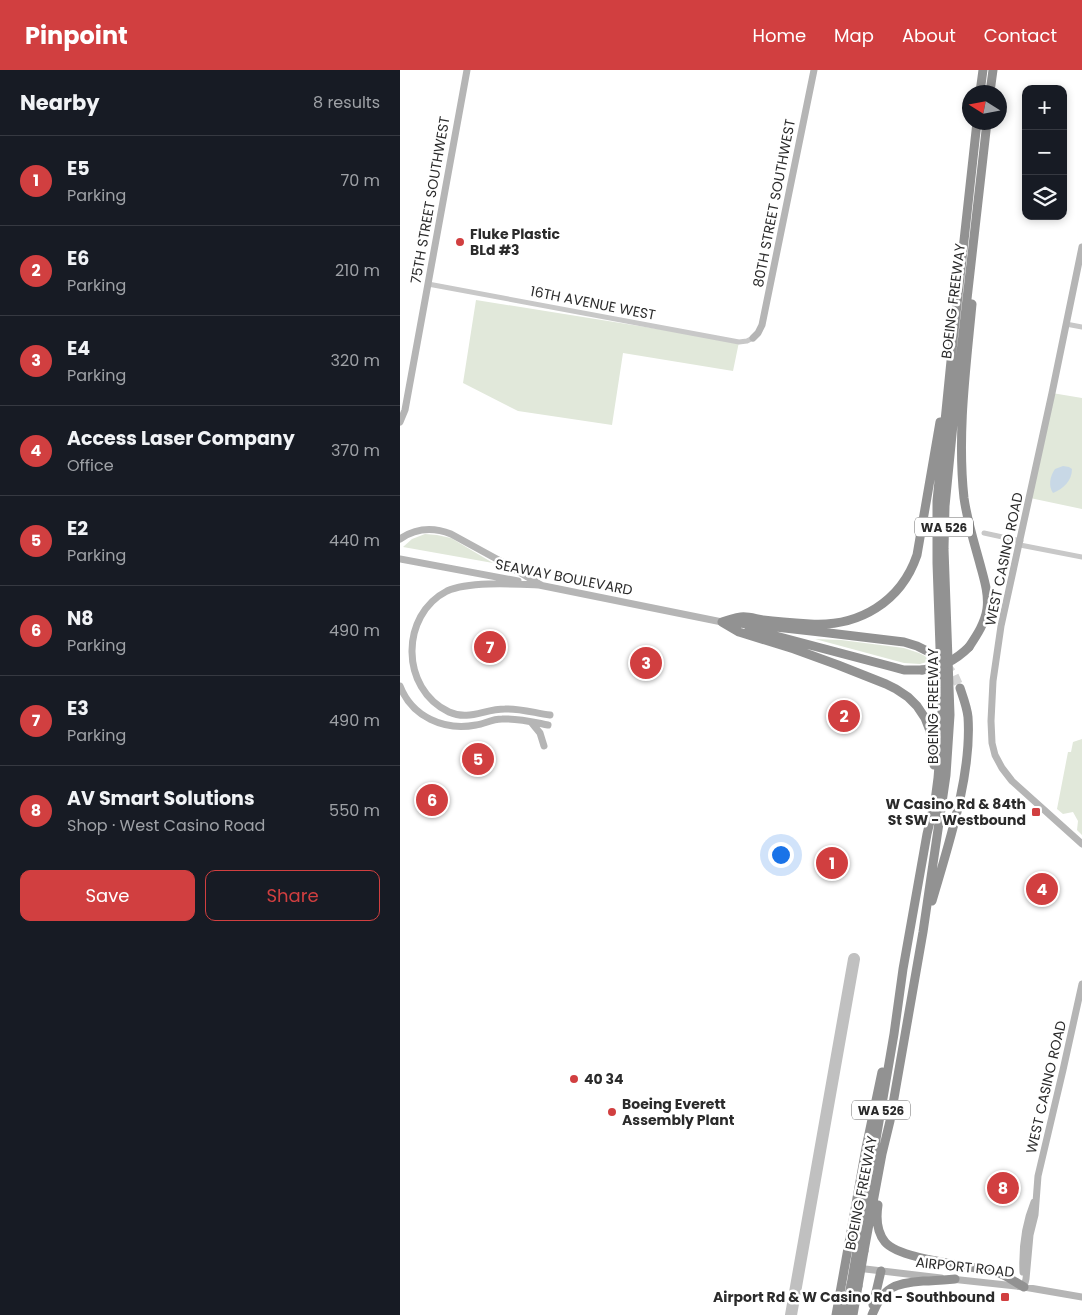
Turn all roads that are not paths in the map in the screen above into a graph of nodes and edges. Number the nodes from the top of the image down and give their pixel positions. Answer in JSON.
{"nodes":[{"id":1,"x":467,"y":70,"type":"edge"},
{"id":2,"x":814,"y":70,"type":"edge"},
{"id":3,"x":983,"y":70,"type":"edge"},
{"id":4,"x":992,"y":70,"type":"edge"},
{"id":5,"x":981,"y":85,"type":"edge"},
{"id":6,"x":991,"y":85,"type":"edge"},
{"id":7,"x":976,"y":130,"type":"edge"},
{"id":8,"x":986,"y":130,"type":"edge"},
{"id":9,"x":986,"y":130,"type":"edge"},
{"id":10,"x":1082,"y":247,"type":"edge"},
{"id":11,"x":428,"y":284,"type":"junction"},
{"id":12,"x":1066,"y":324,"type":"junction"},
{"id":13,"x":1082,"y":327,"type":"edge"},
{"id":14,"x":753,"y":338,"type":"joint"},
{"id":15,"x":953,"y":341,"type":"junction"},
{"id":16,"x":400,"y":422,"type":"edge"},
{"id":17,"x":984,"y":533,"type":"dead end"},
{"id":18,"x":400,"y":539,"type":"edge"},
{"id":19,"x":1020,"y":542,"type":"junction"},
{"id":20,"x":1082,"y":557,"type":"edge"},
{"id":21,"x":401,"y":559,"type":"edge"},
{"id":22,"x":541,"y":585,"type":"junction"},
{"id":23,"x":722,"y":622,"type":"junction"},
{"id":24,"x":931,"y":653,"type":"dead end"},
{"id":25,"x":400,"y":686,"type":"edge"},
{"id":26,"x":960,"y":688,"type":"tunnel mouth"},
{"id":27,"x":550,"y":715,"type":"dead end"},
{"id":28,"x":531,"y":722,"type":"junction"},
{"id":29,"x":548,"y":725,"type":"dead end"},
{"id":30,"x":544,"y":746,"type":"dead end"},
{"id":31,"x":928,"y":834,"type":"junction"},
{"id":32,"x":1082,"y":844,"type":"edge"},
{"id":33,"x":923,"y":932,"type":"junction"},
{"id":34,"x":903,"y":969,"type":"junction"},
{"id":35,"x":1082,"y":984,"type":"edge"},
{"id":36,"x":890,"y":1121,"type":"junction"},
{"id":37,"x":860,"y":1250,"type":"junction"},
{"id":38,"x":844,"y":1266,"type":"junction"},
{"id":39,"x":881,"y":1271,"type":"junction"},
{"id":40,"x":954,"y":1279,"type":"junction"},
{"id":41,"x":854,"y":1285,"type":"junction"},
{"id":42,"x":1024,"y":1287,"type":"junction"},
{"id":43,"x":1082,"y":1297,"type":"edge"},
{"id":44,"x":836,"y":1315,"type":"edge"},
{"id":45,"x":845,"y":1315,"type":"edge"},
{"id":46,"x":853,"y":1315,"type":"edge"},
{"id":47,"x":871,"y":1315,"type":"edge"}],
"edges":[{"from":1,"to":11,"type":"street","name":"75TH STREET SOUTHWEST"},
{"from":2,"to":14,"type":"street","name":"80TH STREET SOUTHWEST"},
{"from":3,"to":5,"type":"highway"},
{"from":4,"to":6,"type":"highway"},
{"from":7,"to":15,"type":"highway","name":"BOEING FREEWAY","number":"WA 526"},
{"from":8,"to":23,"type":"highway","bridge":true},
{"from":9,"to":33,"type":"highway","name":"BOEING FREEWAY","number":"WA 526"},
{"from":10,"to":12,"type":"street","name":"WEST CASINO ROAD"},
{"from":11,"to":14,"type":"street","name":"16TH AVENUE WEST"},
{"from":11,"to":16,"type":"street","name":"75TH STREET SOUTHWEST"},
{"from":12,"to":13,"type":"street"},
{"from":12,"to":19,"type":"street","name":"WEST CASINO ROAD"},
{"from":15,"to":23,"type":"highway"},
{"from":15,"to":31,"type":"highway","name":"BOEING FREEWAY","number":"WA 526"},
{"from":17,"to":19,"type":"street"},
{"from":18,"to":22,"type":"street"},
{"from":19,"to":20,"type":"street"},
{"from":19,"to":32,"type":"street","name":"WEST CASINO ROAD"},
{"from":21,"to":22,"type":"street","name":"SEAWAY BOULEVARD"},
{"from":22,"to":23,"type":"street","name":"SEAWAY BOULEVARD"},
{"from":22,"to":27,"type":"street"},
{"from":23,"to":24,"type":"highway"},
{"from":23,"to":31,"type":"highway"},
{"from":25,"to":28,"type":"street"},
{"from":26,"to":33,"type":"highway"},
{"from":28,"to":29,"type":"street"},
{"from":28,"to":30,"type":"street"},
{"from":31,"to":34,"type":"highway","name":"BOEING FREEWAY","number":"WA 526"},
{"from":33,"to":36,"type":"highway","name":"BOEING FREEWAY","number":"WA 526"},
{"from":34,"to":37,"type":"highway","name":"BOEING FREEWAY","number":"WA 526"},
{"from":34,"to":38,"type":"highway"},
{"from":35,"to":42,"type":"street","name":"WEST CASINO ROAD"},
{"from":36,"to":37,"type":"highway","name":"BOEING FREEWAY","number":"WA 526"},
{"from":36,"to":42,"type":"highway"},
{"from":37,"to":41,"type":"highway","name":"BOEING FREEWAY","number":"WA 526","bridge":true},
{"from":38,"to":39,"type":"street","name":"AIRPORT ROAD"},
{"from":38,"to":44,"type":"highway"},
{"from":39,"to":40,"type":"street","name":"AIRPORT ROAD"},
{"from":39,"to":47,"type":"highway"},
{"from":40,"to":42,"type":"street","name":"AIRPORT ROAD"},
{"from":40,"to":47,"type":"highway"},
{"from":41,"to":45,"type":"highway","name":"BOEING FREEWAY","number":"WA 526"},
{"from":41,"to":46,"type":"highway","name":"BOEING FREEWAY","number":"WA 526"},
{"from":42,"to":43,"type":"street","name":"AIRPORT ROAD"}]}
